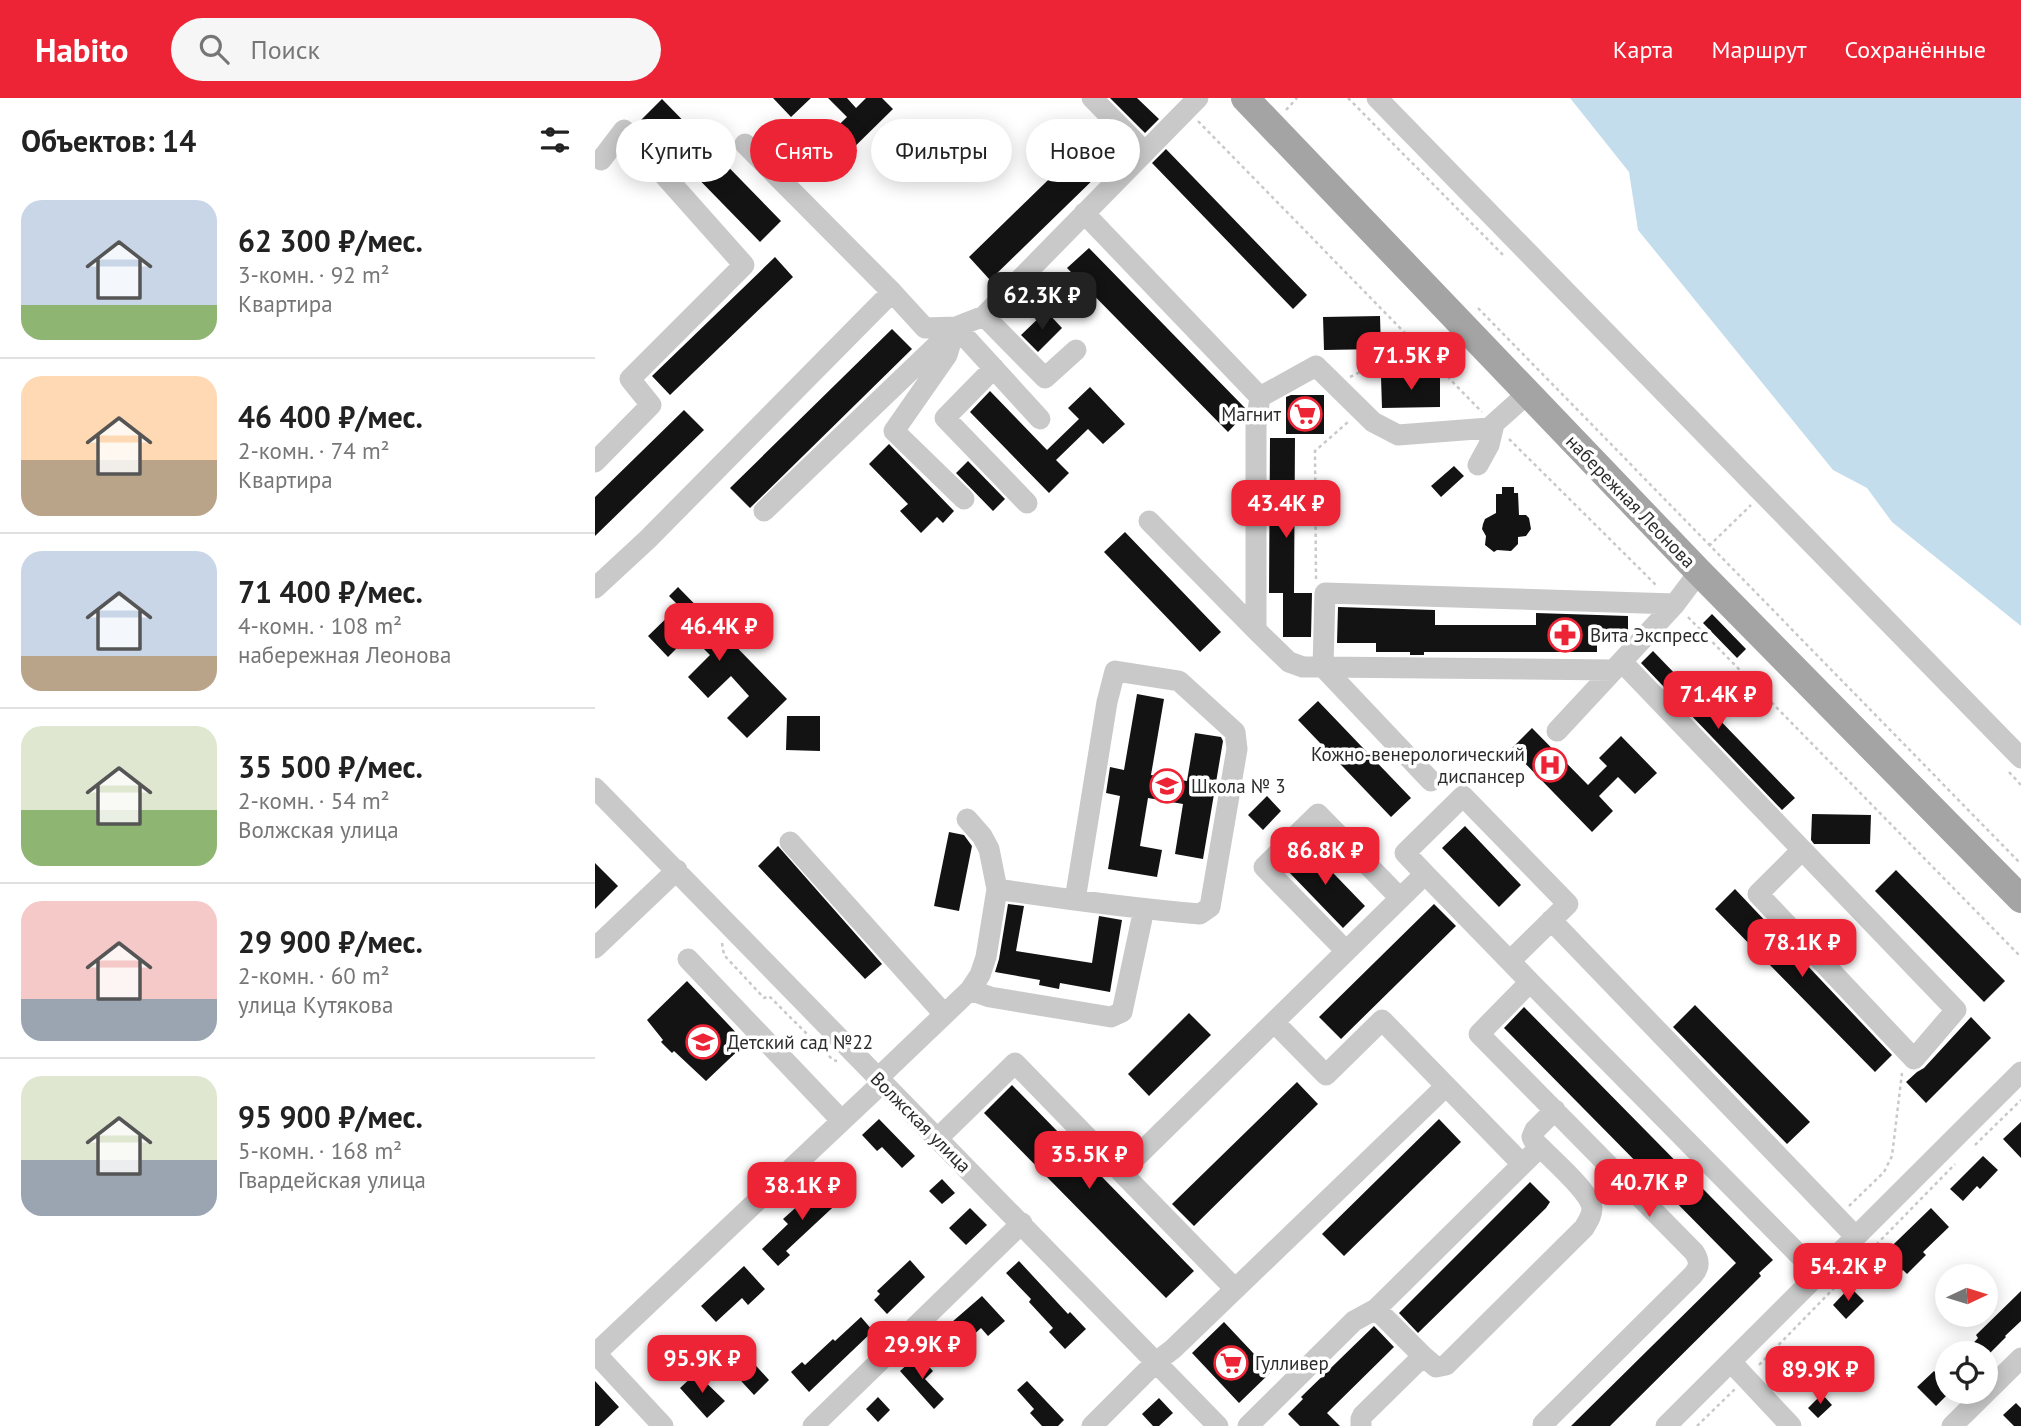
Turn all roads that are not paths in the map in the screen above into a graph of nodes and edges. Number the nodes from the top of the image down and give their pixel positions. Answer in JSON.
{"nodes":[{"id":1,"x":1092,"y":98,"type":"edge"},
{"id":2,"x":1245,"y":98,"type":"edge"},
{"id":3,"x":1377,"y":98,"type":"edge"},
{"id":4,"x":1193,"y":104,"type":"edge"},
{"id":5,"x":745,"y":144,"type":"dead end"},
{"id":6,"x":1145,"y":152,"type":"junction"},
{"id":7,"x":601,"y":160,"type":"dead end"},
{"id":8,"x":1084,"y":213,"type":"junction"},
{"id":9,"x":892,"y":292,"type":"junction"},
{"id":10,"x":984,"y":316,"type":"junction"},
{"id":11,"x":956,"y":327,"type":"junction"},
{"id":12,"x":1076,"y":350,"type":"dead end"},
{"id":13,"x":994,"y":368,"type":"junction"},
{"id":14,"x":1528,"y":393,"type":"junction"},
{"id":15,"x":1259,"y":397,"type":"junction"},
{"id":16,"x":1040,"y":419,"type":"dead end"},
{"id":17,"x":1494,"y":424,"type":"junction"},
{"id":18,"x":595,"y":461,"type":"edge"},
{"id":19,"x":1478,"y":465,"type":"dead end"},
{"id":20,"x":964,"y":499,"type":"dead end"},
{"id":21,"x":1027,"y":503,"type":"dead end"},
{"id":22,"x":764,"y":511,"type":"dead end"},
{"id":23,"x":1149,"y":522,"type":"dead end"},
{"id":24,"x":1704,"y":559,"type":"junction"},
{"id":25,"x":595,"y":588,"type":"edge"},
{"id":26,"x":1675,"y":604,"type":"junction"},
{"id":27,"x":1256,"y":630,"type":"junction"},
{"id":28,"x":1618,"y":666,"type":"junction"},
{"id":29,"x":1323,"y":667,"type":"junction"},
{"id":30,"x":1557,"y":731,"type":"dead end"},
{"id":31,"x":2021,"y":758,"type":"edge"},
{"id":32,"x":1431,"y":781,"type":"dead end"},
{"id":33,"x":595,"y":788,"type":"edge"},
{"id":34,"x":967,"y":819,"type":"dead end"},
{"id":35,"x":790,"y":842,"type":"dead end"},
{"id":36,"x":1802,"y":850,"type":"junction"},
{"id":37,"x":677,"y":870,"type":"junction"},
{"id":38,"x":1425,"y":874,"type":"junction"},
{"id":39,"x":997,"y":889,"type":"junction"},
{"id":40,"x":1400,"y":898,"type":"junction"},
{"id":41,"x":2021,"y":899,"type":"edge"},
{"id":42,"x":1075,"y":900,"type":"junction"},
{"id":43,"x":1144,"y":909,"type":"junction"},
{"id":44,"x":1551,"y":920,"type":"junction"},
{"id":45,"x":595,"y":948,"type":"edge"},
{"id":46,"x":1346,"y":951,"type":"junction"},
{"id":47,"x":688,"y":959,"type":"dead end"},
{"id":48,"x":1510,"y":961,"type":"junction"},
{"id":49,"x":1530,"y":982,"type":"junction"},
{"id":50,"x":970,"y":990,"type":"junction"},
{"id":51,"x":944,"y":1014,"type":"junction"},
{"id":52,"x":1274,"y":1022,"type":"junction"},
{"id":53,"x":2021,"y":1072,"type":"edge"},
{"id":54,"x":879,"y":1081,"type":"junction"},
{"id":55,"x":1446,"y":1086,"type":"junction"},
{"id":56,"x":1555,"y":1111,"type":"junction"},
{"id":57,"x":842,"y":1121,"type":"junction"},
{"id":58,"x":937,"y":1139,"type":"junction"},
{"id":59,"x":1539,"y":1147,"type":"junction"},
{"id":60,"x":1522,"y":1164,"type":"junction"},
{"id":61,"x":1121,"y":1172,"type":"junction"},
{"id":62,"x":1022,"y":1223,"type":"junction"},
{"id":63,"x":1856,"y":1237,"type":"junction"},
{"id":64,"x":1818,"y":1274,"type":"junction"},
{"id":65,"x":1235,"y":1289,"type":"junction"},
{"id":66,"x":1376,"y":1309,"type":"junction"},
{"id":67,"x":596,"y":1354,"type":"edge"},
{"id":68,"x":1423,"y":1356,"type":"junction"},
{"id":69,"x":2021,"y":1358,"type":"edge"},
{"id":70,"x":1156,"y":1362,"type":"junction"},
{"id":71,"x":1731,"y":1362,"type":"junction"},
{"id":72,"x":1543,"y":1425,"type":"edge"},
{"id":73,"x":663,"y":1426,"type":"edge"},
{"id":74,"x":813,"y":1426,"type":"edge"},
{"id":75,"x":1092,"y":1426,"type":"edge"},
{"id":76,"x":1218,"y":1426,"type":"edge"},
{"id":77,"x":1248,"y":1426,"type":"edge"},
{"id":78,"x":1361,"y":1426,"type":"edge"},
{"id":79,"x":1666,"y":1426,"type":"edge"},
{"id":80,"x":1791,"y":1426,"type":"edge"},
{"id":81,"x":1952,"y":1426,"type":"edge"}],
"edges":[{"from":1,"to":6,"type":"street"},
{"from":2,"to":14,"type":"main road","name":"набережная Леонова"},
{"from":3,"to":31,"type":"street"},
{"from":4,"to":6,"type":"street"},
{"from":5,"to":9,"type":"street"},
{"from":6,"to":8,"type":"street"},
{"from":7,"to":18,"type":"street"},
{"from":8,"to":10,"type":"street"},
{"from":8,"to":15,"type":"street"},
{"from":9,"to":11,"type":"street"},
{"from":9,"to":25,"type":"street"},
{"from":10,"to":11,"type":"street"},
{"from":10,"to":12,"type":"street"},
{"from":11,"to":13,"type":"street"},
{"from":11,"to":20,"type":"street"},
{"from":11,"to":22,"type":"street"},
{"from":13,"to":16,"type":"street"},
{"from":13,"to":21,"type":"street"},
{"from":14,"to":17,"type":"street"},
{"from":14,"to":24,"type":"main road","name":"набережная Леонова"},
{"from":15,"to":17,"type":"street"},
{"from":15,"to":27,"type":"street"},
{"from":17,"to":19,"type":"street"},
{"from":23,"to":27,"type":"street"},
{"from":24,"to":26,"type":"street"},
{"from":24,"to":41,"type":"main road","name":"набережная Леонова"},
{"from":26,"to":28,"type":"street"},
{"from":26,"to":29,"type":"street"},
{"from":27,"to":29,"type":"street"},
{"from":28,"to":29,"type":"street"},
{"from":28,"to":30,"type":"street"},
{"from":28,"to":36,"type":"street"},
{"from":29,"to":32,"type":"street"},
{"from":33,"to":37,"type":"street","name":"Волжская улица"},
{"from":34,"to":39,"type":"street"},
{"from":35,"to":51,"type":"street"},
{"from":36,"to":36,"type":"street"},
{"from":37,"to":45,"type":"street"},
{"from":37,"to":54,"type":"street","name":"Волжская улица"},
{"from":38,"to":40,"type":"street"},
{"from":38,"to":44,"type":"street"},
{"from":38,"to":48,"type":"street"},
{"from":39,"to":42,"type":"street"},
{"from":39,"to":50,"type":"street"},
{"from":40,"to":46,"type":"street"},
{"from":40,"to":46,"type":"street"},
{"from":42,"to":43,"type":"street"},
{"from":42,"to":43,"type":"street"},
{"from":43,"to":50,"type":"street"},
{"from":44,"to":48,"type":"street"},
{"from":44,"to":63,"type":"street"},
{"from":46,"to":52,"type":"street"},
{"from":47,"to":57,"type":"street"},
{"from":48,"to":49,"type":"street"},
{"from":49,"to":56,"type":"street"},
{"from":49,"to":64,"type":"street"},
{"from":50,"to":51,"type":"street"},
{"from":51,"to":54,"type":"street"},
{"from":52,"to":55,"type":"street"},
{"from":52,"to":61,"type":"street"},
{"from":53,"to":63,"type":"street"},
{"from":54,"to":57,"type":"street"},
{"from":54,"to":58,"type":"street","name":"Волжская улица"},
{"from":55,"to":60,"type":"street"},
{"from":55,"to":65,"type":"street"},
{"from":56,"to":59,"type":"street"},
{"from":56,"to":72,"type":"street"},
{"from":57,"to":67,"type":"street"},
{"from":58,"to":61,"type":"street"},
{"from":58,"to":62,"type":"street","name":"Волжская улица"},
{"from":59,"to":60,"type":"street"},
{"from":59,"to":68,"type":"street"},
{"from":60,"to":66,"type":"street"},
{"from":61,"to":65,"type":"street"},
{"from":62,"to":70,"type":"street","name":"Волжская улица"},
{"from":62,"to":74,"type":"street"},
{"from":63,"to":64,"type":"street"},
{"from":64,"to":71,"type":"street"},
{"from":65,"to":70,"type":"street"},
{"from":66,"to":68,"type":"street"},
{"from":66,"to":77,"type":"street"},
{"from":67,"to":73,"type":"street"},
{"from":68,"to":78,"type":"street"},
{"from":69,"to":81,"type":"street"},
{"from":70,"to":75,"type":"street"},
{"from":70,"to":76,"type":"street","name":"Волжская улица"},
{"from":71,"to":79,"type":"street"},
{"from":71,"to":80,"type":"street"}]}
